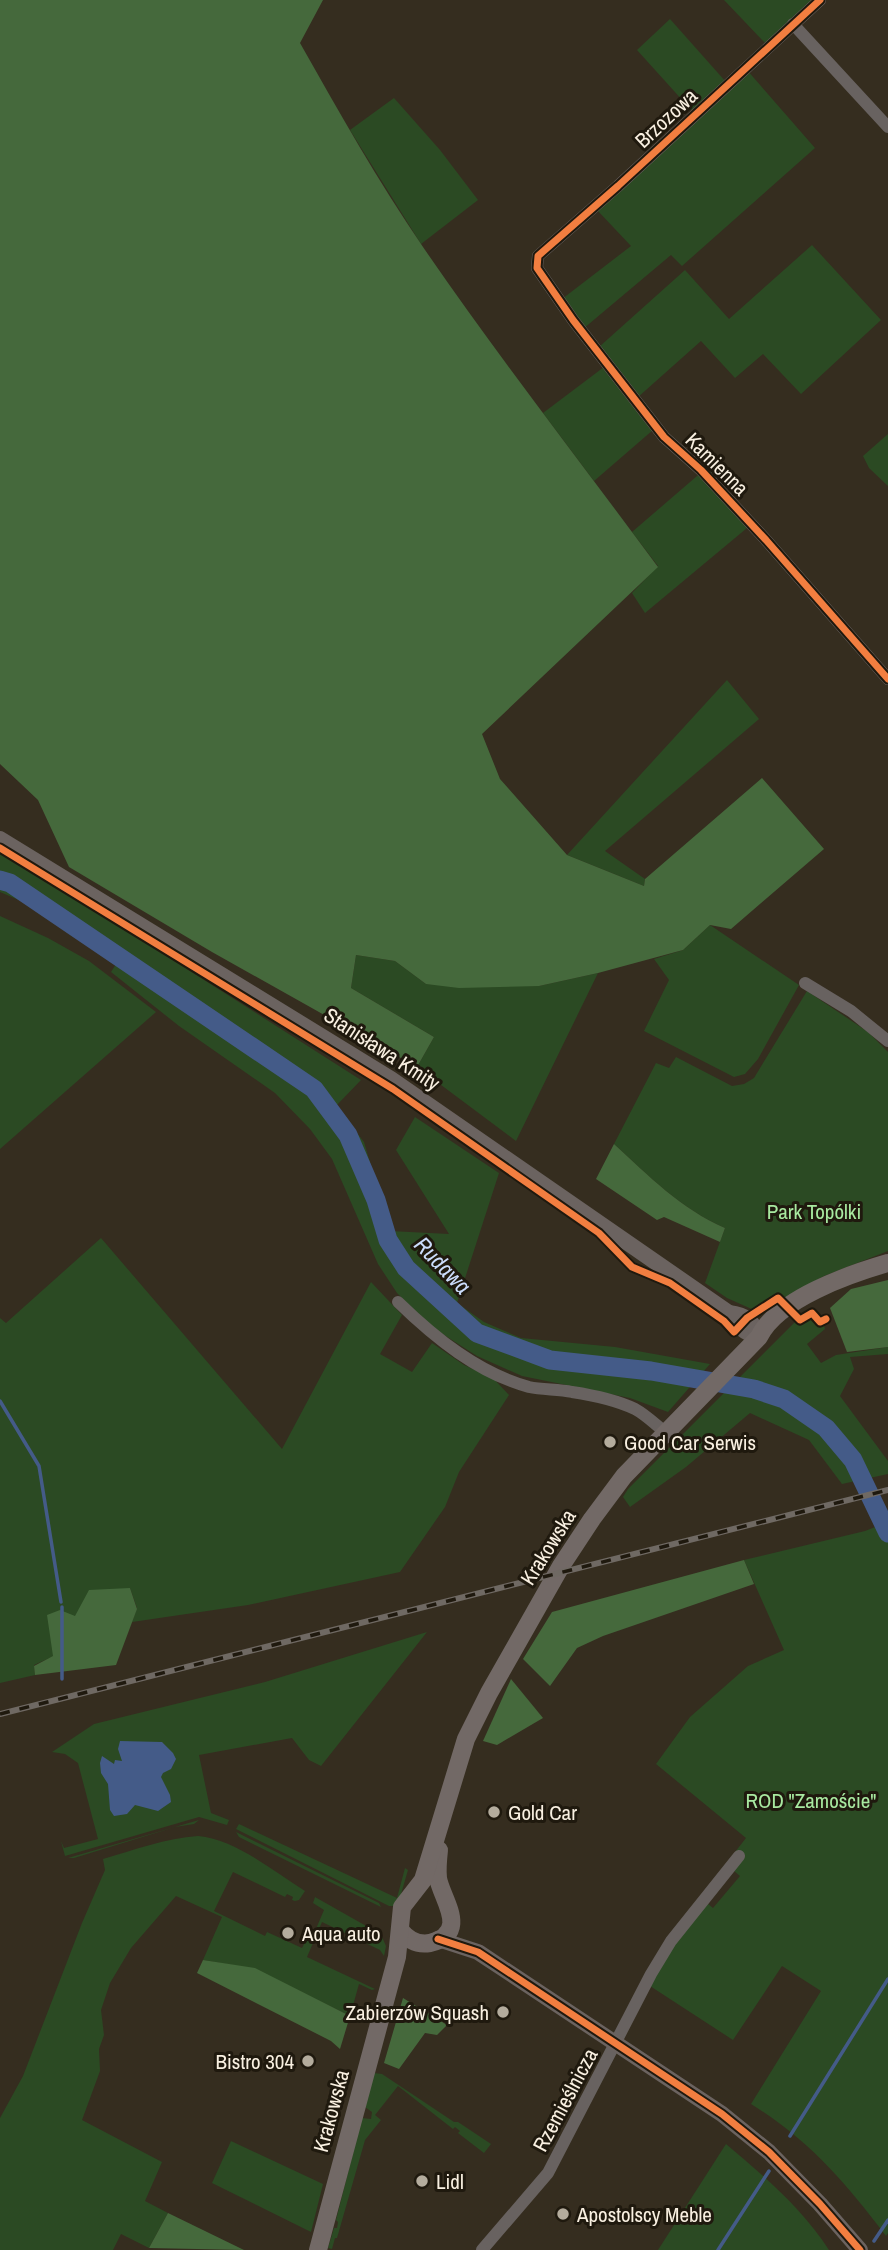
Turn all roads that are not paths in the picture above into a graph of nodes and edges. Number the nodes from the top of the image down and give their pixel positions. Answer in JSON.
{"nodes":[{"id":1,"x":820,"y":0,"type":"edge"},
{"id":2,"x":793,"y":24,"type":"junction"},
{"id":3,"x":888,"y":127,"type":"edge"},
{"id":4,"x":537,"y":262,"type":"joint"},
{"id":5,"x":888,"y":679,"type":"edge"},
{"id":6,"x":0,"y":839,"type":"edge"},
{"id":7,"x":805,"y":983,"type":"dead end"},
{"id":8,"x":888,"y":1041,"type":"edge"},
{"id":9,"x":888,"y":1263,"type":"edge"},
{"id":10,"x":398,"y":1302,"type":"dead end"},
{"id":11,"x":759,"y":1338,"type":"junction"},
{"id":12,"x":665,"y":1432,"type":"junction"},
{"id":13,"x":442,"y":1823,"type":"junction"},
{"id":14,"x":739,"y":1856,"type":"dead end"},
{"id":15,"x":417,"y":1889,"type":"junction"},
{"id":16,"x":443,"y":1894,"type":"junction"},
{"id":17,"x":452,"y":1918,"type":"junction"},
{"id":18,"x":400,"y":1928,"type":"junction"},
{"id":19,"x":433,"y":1941,"type":"junction"},
{"id":20,"x":478,"y":1952,"type":"junction"},
{"id":21,"x":390,"y":1984,"type":"junction"},
{"id":22,"x":616,"y":2043,"type":"junction"},
{"id":23,"x":318,"y":2250,"type":"edge"},
{"id":24,"x":482,"y":2250,"type":"edge"},
{"id":25,"x":860,"y":2250,"type":"edge"}],
"edges":[{"from":1,"to":2,"type":"street","name":"Brzozowa"},
{"from":2,"to":3,"type":"street"},
{"from":2,"to":4,"type":"street","name":"Brzozowa"},
{"from":4,"to":5,"type":"street","name":"Kamienna"},
{"from":6,"to":11,"type":"main road","name":"Stanisława Kmity"},
{"from":7,"to":8,"type":"street"},
{"from":9,"to":11,"type":"main road","name":"Krakowska"},
{"from":10,"to":12,"type":"street"},
{"from":11,"to":12,"type":"main road","name":"Krakowska"},
{"from":12,"to":13,"type":"main road","name":"Krakowska"},
{"from":13,"to":15,"type":"main road","name":"Krakowska"},
{"from":13,"to":16,"type":"main road","name":"Krakowska"},
{"from":14,"to":22,"type":"street","name":"Rzemieślnicza"},
{"from":15,"to":16,"type":"main road"},
{"from":15,"to":18,"type":"main road"},
{"from":16,"to":17,"type":"main road"},
{"from":17,"to":19,"type":"main road"},
{"from":17,"to":20,"type":"main road"},
{"from":18,"to":19,"type":"main road"},
{"from":18,"to":21,"type":"main road","name":"Krakowska"},
{"from":19,"to":20,"type":"main road"},
{"from":19,"to":21,"type":"main road","name":"Krakowska"},
{"from":20,"to":22,"type":"main road"},
{"from":21,"to":23,"type":"main road","name":"Krakowska"},
{"from":22,"to":24,"type":"street","name":"Rzemieślnicza"},
{"from":22,"to":25,"type":"main road"}]}
